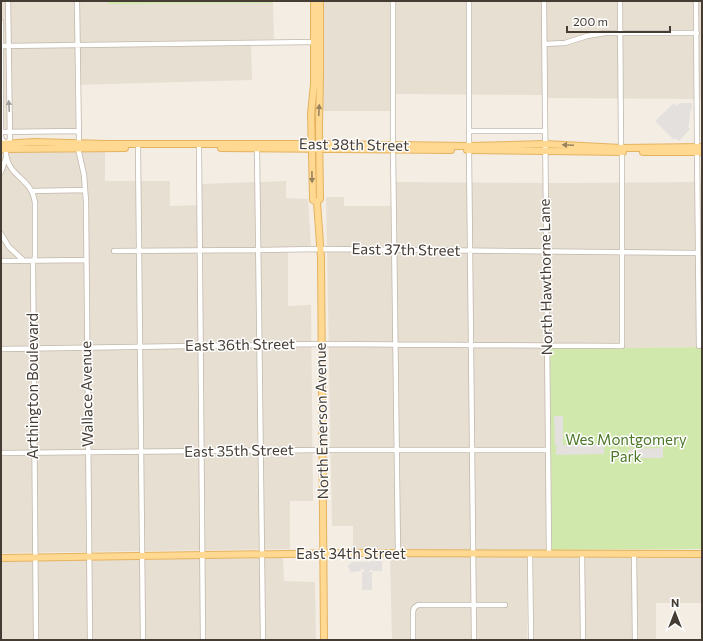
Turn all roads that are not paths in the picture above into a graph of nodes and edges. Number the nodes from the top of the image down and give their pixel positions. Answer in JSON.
{"nodes":[{"id":1,"x":8,"y":1,"type":"edge"},
{"id":2,"x":77,"y":1,"type":"edge"},
{"id":3,"x":314,"y":1,"type":"edge"},
{"id":4,"x":320,"y":1,"type":"edge"},
{"id":5,"x":392,"y":1,"type":"edge"},
{"id":6,"x":468,"y":1,"type":"edge"},
{"id":7,"x":544,"y":1,"type":"edge"},
{"id":8,"x":620,"y":1,"type":"edge"},
{"id":9,"x":696,"y":1,"type":"edge"},
{"id":10,"x":1,"y":22,"type":"edge"},
{"id":11,"x":620,"y":33,"type":"junction"},
{"id":12,"x":696,"y":33,"type":"junction"},
{"id":13,"x":317,"y":42,"type":"junction"},
{"id":14,"x":544,"y":44,"type":"junction"},
{"id":15,"x":78,"y":45,"type":"junction"},
{"id":16,"x":2,"y":46,"type":"edge"},
{"id":17,"x":8,"y":46,"type":"junction"},
{"id":18,"x":78,"y":131,"type":"junction"},
{"id":19,"x":469,"y":131,"type":"junction"},
{"id":20,"x":545,"y":131,"type":"junction"},
{"id":21,"x":10,"y":132,"type":"junction"},
{"id":22,"x":700,"y":132,"type":"edge"},
{"id":23,"x":1,"y":134,"type":"edge"},
{"id":24,"x":545,"y":144,"type":"junction"},
{"id":25,"x":4,"y":146,"type":"edge"},
{"id":26,"x":78,"y":146,"type":"junction"},
{"id":27,"x":312,"y":146,"type":"junction"},
{"id":28,"x":319,"y":147,"type":"junction"},
{"id":29,"x":393,"y":147,"type":"junction"},
{"id":30,"x":138,"y":148,"type":"junction"},
{"id":31,"x":199,"y":148,"type":"junction"},
{"id":32,"x":469,"y":148,"type":"junction"},
{"id":33,"x":258,"y":149,"type":"junction"},
{"id":34,"x":621,"y":150,"type":"junction"},
{"id":35,"x":699,"y":150,"type":"edge"},
{"id":36,"x":545,"y":151,"type":"junction"},
{"id":37,"x":6,"y":158,"type":"junction"},
{"id":38,"x":1,"y":172,"type":"edge"},
{"id":39,"x":85,"y":190,"type":"junction"},
{"id":40,"x":32,"y":191,"type":"junction"},
{"id":41,"x":317,"y":202,"type":"junction"},
{"id":42,"x":1,"y":234,"type":"edge"},
{"id":43,"x":320,"y":249,"type":"junction"},
{"id":44,"x":394,"y":249,"type":"junction"},
{"id":45,"x":259,"y":250,"type":"junction"},
{"id":46,"x":114,"y":251,"type":"dead end"},
{"id":47,"x":139,"y":251,"type":"junction"},
{"id":48,"x":199,"y":251,"type":"junction"},
{"id":49,"x":470,"y":251,"type":"junction"},
{"id":50,"x":546,"y":251,"type":"junction"},
{"id":51,"x":622,"y":252,"type":"junction"},
{"id":52,"x":698,"y":253,"type":"junction"},
{"id":53,"x":22,"y":260,"type":"junction"},
{"id":54,"x":34,"y":260,"type":"junction"},
{"id":55,"x":86,"y":260,"type":"junction"},
{"id":56,"x":1,"y":261,"type":"edge"},
{"id":57,"x":321,"y":344,"type":"junction"},
{"id":58,"x":395,"y":344,"type":"junction"},
{"id":59,"x":260,"y":345,"type":"junction"},
{"id":60,"x":472,"y":345,"type":"junction"},
{"id":61,"x":140,"y":346,"type":"junction"},
{"id":62,"x":200,"y":346,"type":"junction"},
{"id":63,"x":547,"y":346,"type":"junction"},
{"id":64,"x":699,"y":346,"type":"dead end"},
{"id":65,"x":86,"y":347,"type":"junction"},
{"id":66,"x":33,"y":348,"type":"junction"},
{"id":67,"x":1,"y":349,"type":"edge"},
{"id":68,"x":322,"y":450,"type":"junction"},
{"id":69,"x":397,"y":450,"type":"junction"},
{"id":70,"x":472,"y":450,"type":"junction"},
{"id":71,"x":548,"y":450,"type":"junction"},
{"id":72,"x":261,"y":451,"type":"junction"},
{"id":73,"x":141,"y":452,"type":"junction"},
{"id":74,"x":201,"y":452,"type":"junction"},
{"id":75,"x":1,"y":453,"type":"edge"},
{"id":76,"x":34,"y":453,"type":"junction"},
{"id":77,"x":88,"y":453,"type":"junction"},
{"id":78,"x":398,"y":553,"type":"junction"},
{"id":79,"x":262,"y":554,"type":"junction"},
{"id":80,"x":324,"y":554,"type":"junction"},
{"id":81,"x":474,"y":554,"type":"junction"},
{"id":82,"x":530,"y":554,"type":"junction"},
{"id":83,"x":549,"y":554,"type":"junction"},
{"id":84,"x":582,"y":554,"type":"junction"},
{"id":85,"x":634,"y":554,"type":"junction"},
{"id":86,"x":702,"y":554,"type":"edge"},
{"id":87,"x":202,"y":555,"type":"junction"},
{"id":88,"x":143,"y":556,"type":"junction"},
{"id":89,"x":35,"y":557,"type":"junction"},
{"id":90,"x":89,"y":557,"type":"junction"},
{"id":91,"x":1,"y":558,"type":"edge"},
{"id":92,"x":474,"y":605,"type":"junction"},
{"id":93,"x":505,"y":605,"type":"dead end"},
{"id":94,"x":36,"y":640,"type":"edge"},
{"id":95,"x":90,"y":640,"type":"edge"},
{"id":96,"x":143,"y":640,"type":"edge"},
{"id":97,"x":203,"y":640,"type":"edge"},
{"id":98,"x":263,"y":640,"type":"edge"},
{"id":99,"x":324,"y":640,"type":"edge"},
{"id":100,"x":413,"y":640,"type":"edge"},
{"id":101,"x":474,"y":640,"type":"edge"},
{"id":102,"x":531,"y":640,"type":"edge"},
{"id":103,"x":583,"y":640,"type":"edge"},
{"id":104,"x":635,"y":640,"type":"edge"}],
"edges":[{"from":1,"to":17,"type":"street"},
{"from":2,"to":15,"type":"street","name":"Wallace Avenue"},
{"from":3,"to":13,"type":"main road","name":"North Emerson Avenue"},
{"from":4,"to":13,"type":"main road","name":"North Emerson Avenue"},
{"from":5,"to":29,"type":"street"},
{"from":6,"to":19,"type":"street"},
{"from":7,"to":14,"type":"street","name":"North Hawthorne Lane"},
{"from":8,"to":11,"type":"street"},
{"from":9,"to":12,"type":"street"},
{"from":10,"to":16,"type":"street"},
{"from":11,"to":12,"type":"street"},
{"from":11,"to":14,"type":"street"},
{"from":11,"to":34,"type":"street"},
{"from":12,"to":22,"type":"street"},
{"from":13,"to":15,"type":"street"},
{"from":13,"to":27,"type":"main road","name":"North Emerson Avenue"},
{"from":28,"to":13,"type":"main road","name":"North Emerson Avenue","one_way":true},
{"from":14,"to":20,"type":"street","name":"North Hawthorne Lane"},
{"from":15,"to":17,"type":"street"},
{"from":15,"to":18,"type":"street","name":"Wallace Avenue"},
{"from":16,"to":17,"type":"street"},
{"from":16,"to":23,"type":"street"},
{"from":21,"to":17,"type":"street","one_way":true},
{"from":18,"to":21,"type":"street"},
{"from":18,"to":26,"type":"street","name":"Wallace Avenue"},
{"from":19,"to":20,"type":"street"},
{"from":19,"to":32,"type":"street"},
{"from":20,"to":24,"type":"street","name":"North Hawthorne Lane"},
{"from":21,"to":23,"type":"street"},
{"from":21,"to":25,"type":"street"},
{"from":22,"to":35,"type":"street"},
{"from":23,"to":25,"type":"street"},
{"from":24,"to":32,"type":"main road","name":"East 38th Street"},
{"from":34,"to":24,"type":"main road","name":"East 38th Street","one_way":true},
{"from":24,"to":36,"type":"street","name":"North Hawthorne Lane"},
{"from":25,"to":26,"type":"main road","name":"East 38th Street"},
{"from":25,"to":37,"type":"street"},
{"from":26,"to":27,"type":"main road","name":"East 38th Street"},
{"from":26,"to":30,"type":"main road","name":"East 38th Street"},
{"from":26,"to":39,"type":"street","name":"Wallace Avenue"},
{"from":27,"to":28,"type":"main road","name":"East 38th Street"},
{"from":27,"to":33,"type":"main road","name":"East 38th Street"},
{"from":27,"to":41,"type":"main road","name":"North Emerson Avenue","one_way":true},
{"from":28,"to":29,"type":"main road","name":"East 38th Street"},
{"from":28,"to":41,"type":"main road","name":"North Emerson Avenue"},
{"from":29,"to":32,"type":"main road","name":"East 38th Street"},
{"from":29,"to":44,"type":"street"},
{"from":30,"to":31,"type":"main road","name":"East 38th Street"},
{"from":30,"to":47,"type":"street"},
{"from":31,"to":33,"type":"main road","name":"East 38th Street"},
{"from":31,"to":48,"type":"street"},
{"from":32,"to":36,"type":"main road","name":"East 38th Street"},
{"from":32,"to":49,"type":"street"},
{"from":33,"to":45,"type":"street"},
{"from":34,"to":35,"type":"main road","name":"East 38th Street"},
{"from":34,"to":36,"type":"main road","name":"East 38th Street"},
{"from":34,"to":51,"type":"street"},
{"from":35,"to":52,"type":"street"},
{"from":36,"to":50,"type":"street","name":"North Hawthorne Lane"},
{"from":37,"to":38,"type":"street"},
{"from":37,"to":40,"type":"street"},
{"from":39,"to":40,"type":"street"},
{"from":39,"to":55,"type":"street","name":"Wallace Avenue"},
{"from":40,"to":54,"type":"street","name":"Arthington Boulevard"},
{"from":41,"to":43,"type":"main road","name":"North Emerson Avenue"},
{"from":42,"to":53,"type":"street"},
{"from":43,"to":44,"type":"street","name":"East 37th Street"},
{"from":43,"to":45,"type":"street","name":"East 37th Street"},
{"from":43,"to":57,"type":"main road","name":"North Emerson Avenue"},
{"from":44,"to":49,"type":"street","name":"East 37th Street"},
{"from":44,"to":58,"type":"street"},
{"from":45,"to":48,"type":"street","name":"East 37th Street"},
{"from":45,"to":59,"type":"street"},
{"from":46,"to":47,"type":"street","name":"East 37th Street"},
{"from":47,"to":48,"type":"street","name":"East 37th Street"},
{"from":47,"to":61,"type":"street"},
{"from":48,"to":62,"type":"street"},
{"from":49,"to":50,"type":"street","name":"East 37th Street"},
{"from":49,"to":60,"type":"street"},
{"from":50,"to":51,"type":"street","name":"East 37th Street"},
{"from":50,"to":63,"type":"street","name":"North Hawthorne Lane"},
{"from":51,"to":52,"type":"street","name":"East 37th Street"},
{"from":51,"to":63,"type":"street","name":"East 36th Street"},
{"from":52,"to":64,"type":"street"},
{"from":53,"to":54,"type":"street"},
{"from":53,"to":56,"type":"street"},
{"from":54,"to":55,"type":"street"},
{"from":54,"to":66,"type":"street","name":"Arthington Boulevard"},
{"from":55,"to":65,"type":"street","name":"Wallace Avenue"},
{"from":57,"to":58,"type":"street","name":"East 36th Street"},
{"from":57,"to":59,"type":"street","name":"East 36th Street"},
{"from":57,"to":68,"type":"main road","name":"North Emerson Avenue"},
{"from":58,"to":60,"type":"street","name":"East 36th Street"},
{"from":58,"to":69,"type":"street"},
{"from":59,"to":62,"type":"street","name":"East 36th Street"},
{"from":59,"to":72,"type":"street"},
{"from":60,"to":63,"type":"street","name":"East 36th Street"},
{"from":60,"to":70,"type":"street"},
{"from":61,"to":62,"type":"street","name":"East 36th Street"},
{"from":61,"to":65,"type":"street","name":"East 36th Street"},
{"from":61,"to":73,"type":"street"},
{"from":62,"to":74,"type":"street"},
{"from":63,"to":71,"type":"street","name":"North Hawthorne Lane"},
{"from":65,"to":66,"type":"street","name":"East 36th Street"},
{"from":65,"to":77,"type":"street","name":"Wallace Avenue"},
{"from":66,"to":67,"type":"street","name":"East 36th Street"},
{"from":66,"to":76,"type":"street","name":"Arthington Boulevard"},
{"from":68,"to":69,"type":"street","name":"East 35th Street"},
{"from":68,"to":72,"type":"street","name":"East 35th Street"},
{"from":68,"to":80,"type":"main road","name":"North Emerson Avenue"},
{"from":69,"to":70,"type":"street","name":"East 35th Street"},
{"from":69,"to":78,"type":"street"},
{"from":70,"to":71,"type":"street","name":"East 35th Street"},
{"from":70,"to":81,"type":"street"},
{"from":71,"to":83,"type":"street","name":"North Hawthorne Lane"},
{"from":72,"to":74,"type":"street","name":"East 35th Street"},
{"from":72,"to":79,"type":"street"},
{"from":73,"to":74,"type":"street","name":"East 35th Street"},
{"from":73,"to":77,"type":"street","name":"East 35th Street"},
{"from":73,"to":88,"type":"street"},
{"from":74,"to":87,"type":"street"},
{"from":75,"to":76,"type":"street","name":"East 35th Street"},
{"from":76,"to":77,"type":"street","name":"East 35th Street"},
{"from":76,"to":89,"type":"street","name":"Arthington Boulevard"},
{"from":77,"to":90,"type":"street","name":"Wallace Avenue"},
{"from":78,"to":80,"type":"main road","name":"East 34th Street"},
{"from":78,"to":81,"type":"main road","name":"East 34th Street"},
{"from":79,"to":80,"type":"main road","name":"East 34th Street"},
{"from":79,"to":87,"type":"main road","name":"East 34th Street"},
{"from":79,"to":98,"type":"street"},
{"from":80,"to":99,"type":"main road","name":"North Emerson Avenue"},
{"from":81,"to":82,"type":"main road","name":"East 34th Street"},
{"from":81,"to":92,"type":"street"},
{"from":82,"to":83,"type":"main road","name":"East 34th Street"},
{"from":82,"to":102,"type":"street"},
{"from":83,"to":84,"type":"main road","name":"East 34th Street"},
{"from":84,"to":85,"type":"main road","name":"East 34th Street"},
{"from":84,"to":103,"type":"street"},
{"from":85,"to":86,"type":"main road","name":"East 34th Street"},
{"from":85,"to":104,"type":"street"},
{"from":87,"to":88,"type":"main road","name":"East 34th Street"},
{"from":87,"to":97,"type":"street"},
{"from":88,"to":90,"type":"main road","name":"East 34th Street"},
{"from":88,"to":96,"type":"street"},
{"from":89,"to":90,"type":"main road","name":"East 34th Street"},
{"from":89,"to":91,"type":"main road","name":"East 34th Street"},
{"from":89,"to":94,"type":"street","name":"Arthington Boulevard"},
{"from":90,"to":95,"type":"street","name":"Wallace Avenue"},
{"from":92,"to":93,"type":"street"},
{"from":92,"to":100,"type":"street"},
{"from":92,"to":101,"type":"street"}]}
